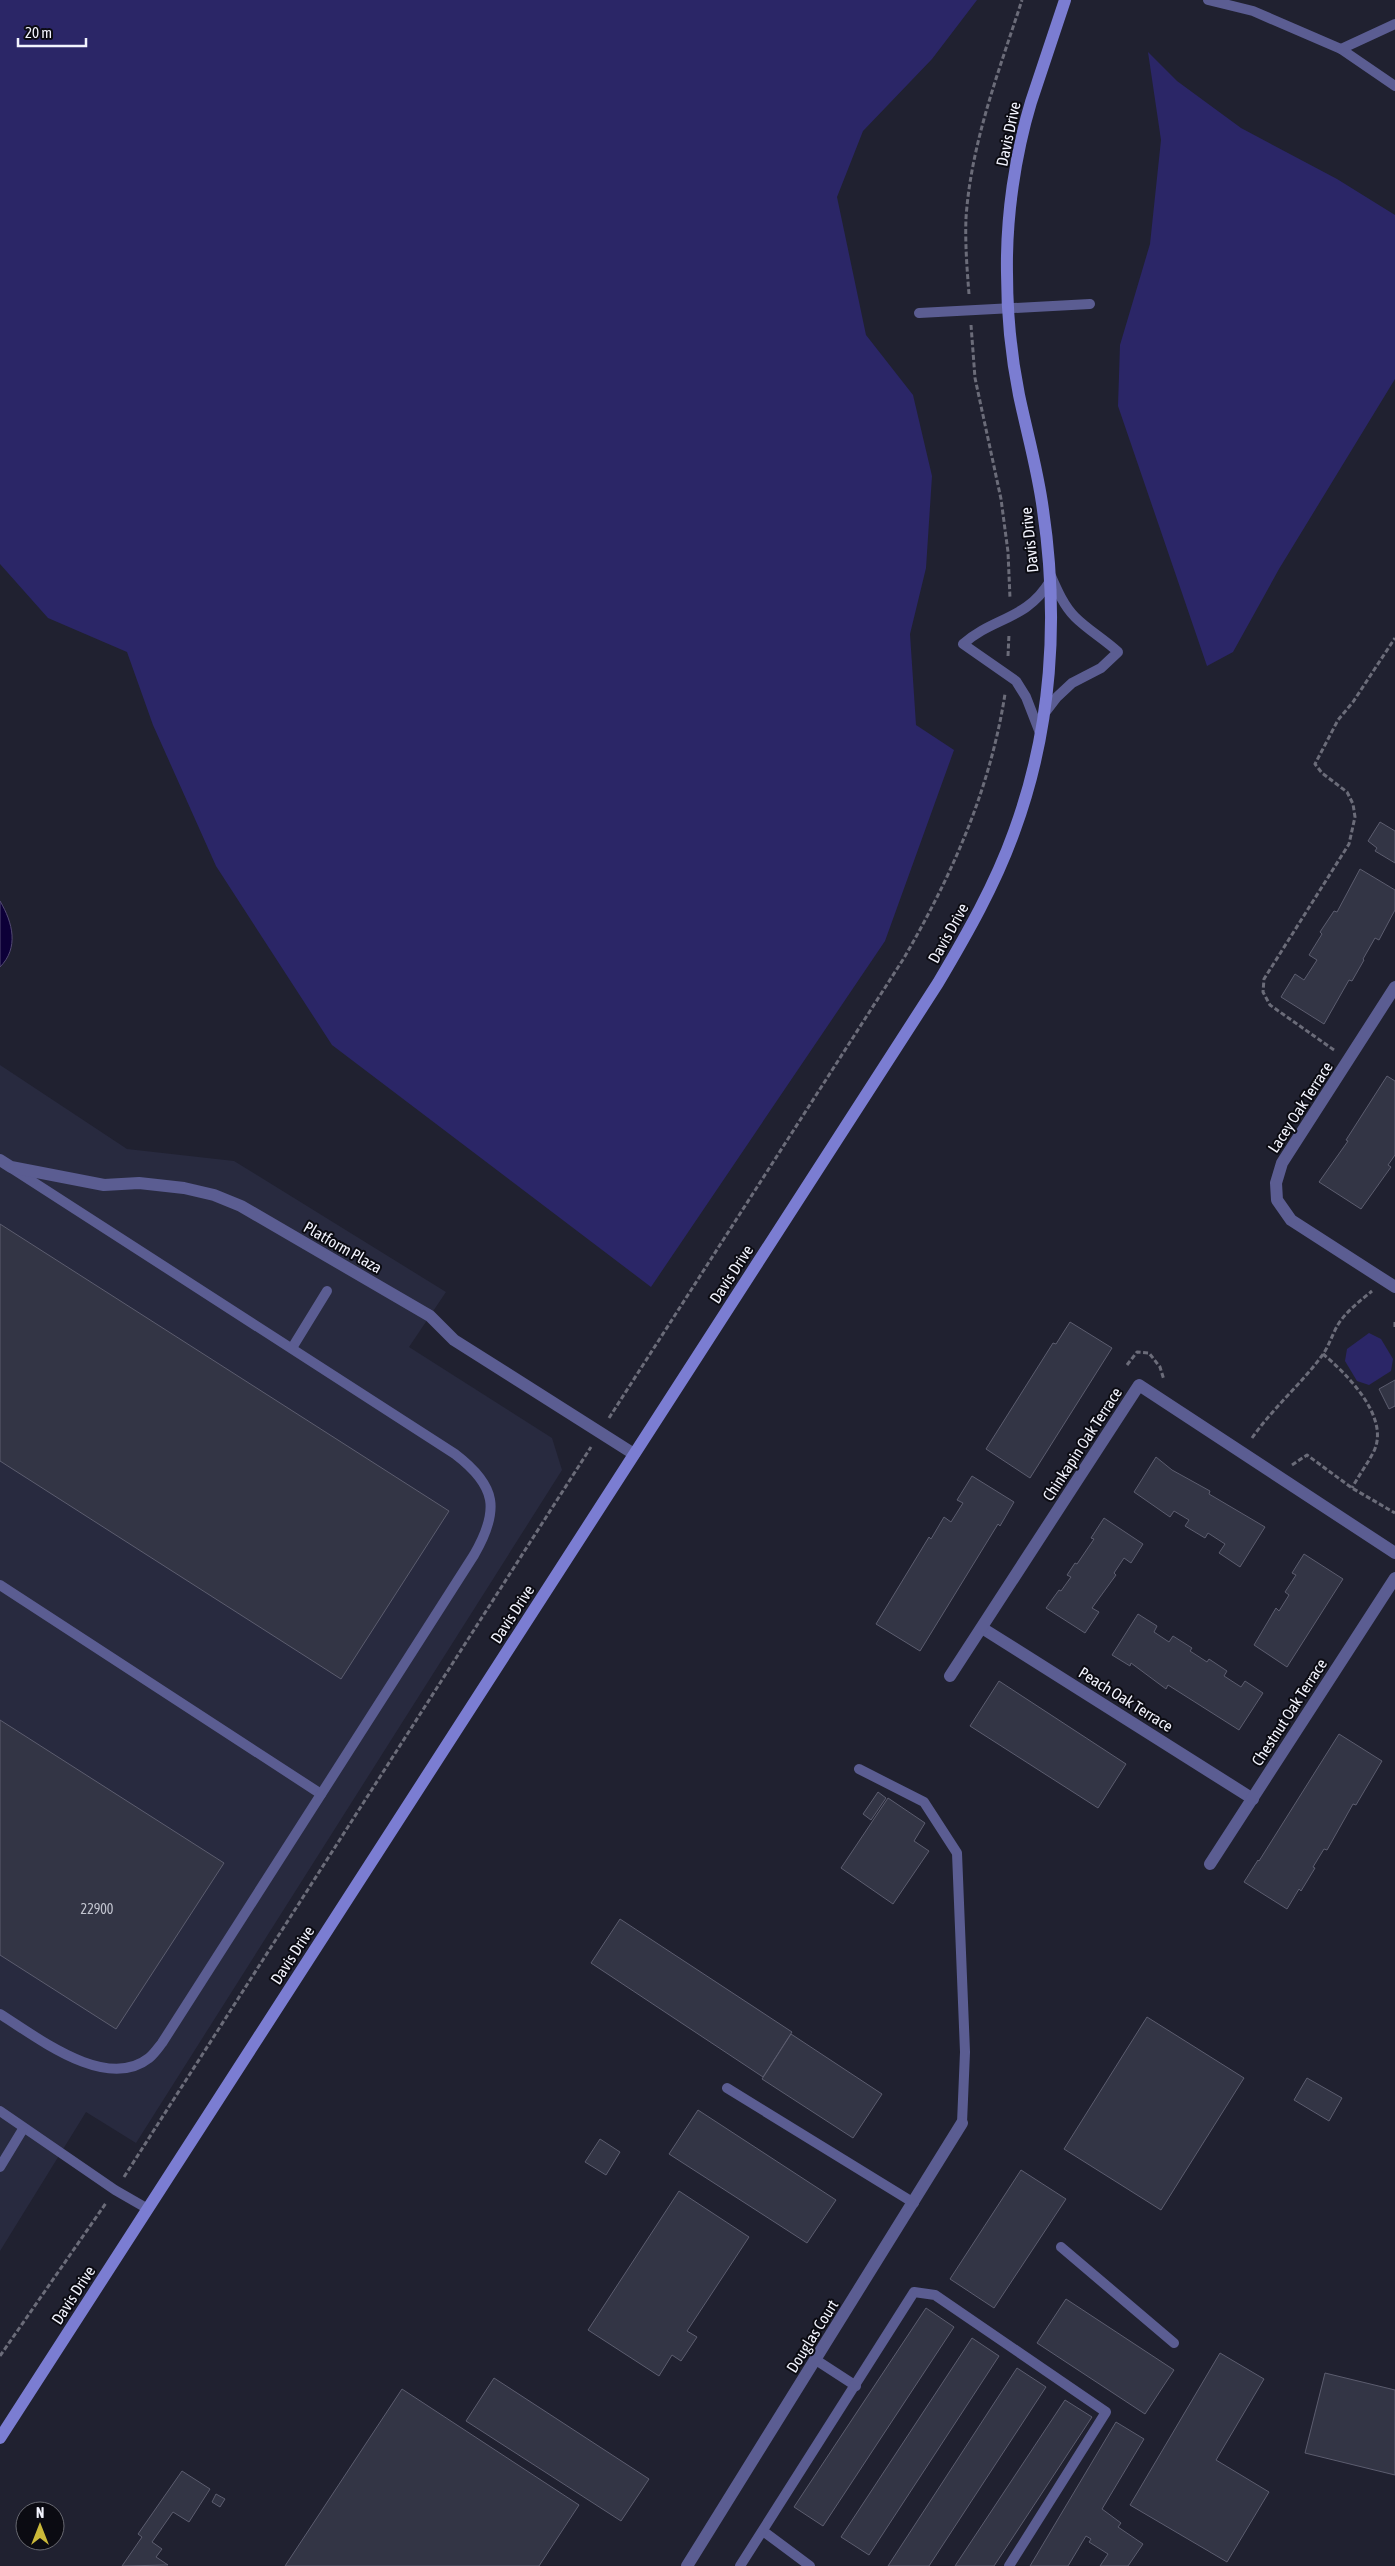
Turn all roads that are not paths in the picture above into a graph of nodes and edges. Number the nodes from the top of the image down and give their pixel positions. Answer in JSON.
{"nodes":[{"id":1,"x":1065,"y":0,"type":"edge"},
{"id":2,"x":1208,"y":0,"type":"edge"},
{"id":3,"x":1395,"y":24,"type":"edge"},
{"id":4,"x":1341,"y":49,"type":"junction"},
{"id":5,"x":1395,"y":86,"type":"edge"},
{"id":6,"x":1090,"y":304,"type":"dead end"},
{"id":7,"x":1008,"y":308,"type":"junction"},
{"id":8,"x":919,"y":313,"type":"dead end"},
{"id":9,"x":1050,"y":577,"type":"junction"},
{"id":10,"x":1044,"y":715,"type":"junction"},
{"id":11,"x":1040,"y":734,"type":"junction"},
{"id":12,"x":1395,"y":987,"type":"edge"},
{"id":13,"x":5,"y":1164,"type":"edge"},
{"id":14,"x":1395,"y":1287,"type":"edge"},
{"id":15,"x":327,"y":1291,"type":"dead end"},
{"id":16,"x":292,"y":1348,"type":"junction"},
{"id":17,"x":634,"y":1454,"type":"junction"},
{"id":18,"x":1395,"y":1553,"type":"edge"},
{"id":19,"x":1395,"y":1578,"type":"edge"},
{"id":20,"x":0,"y":1586,"type":"edge"},
{"id":21,"x":982,"y":1628,"type":"junction"},
{"id":22,"x":950,"y":1676,"type":"dead end"},
{"id":23,"x":859,"y":1769,"type":"dead end"},
{"id":24,"x":321,"y":1794,"type":"junction"},
{"id":25,"x":1253,"y":1799,"type":"junction"},
{"id":26,"x":1210,"y":1864,"type":"dead end"},
{"id":27,"x":0,"y":2014,"type":"edge"},
{"id":28,"x":727,"y":2088,"type":"dead end"},
{"id":29,"x":0,"y":2111,"type":"edge"},
{"id":30,"x":962,"y":2123,"type":"joint"},
{"id":31,"x":24,"y":2128,"type":"junction"},
{"id":32,"x":0,"y":2167,"type":"edge"},
{"id":33,"x":914,"y":2203,"type":"junction"},
{"id":34,"x":148,"y":2209,"type":"junction"},
{"id":35,"x":1061,"y":2247,"type":"dead end"},
{"id":36,"x":1174,"y":2343,"type":"dead end"},
{"id":37,"x":816,"y":2360,"type":"junction"},
{"id":38,"x":856,"y":2386,"type":"junction"},
{"id":39,"x":0,"y":2438,"type":"edge"},
{"id":40,"x":763,"y":2531,"type":"junction"},
{"id":41,"x":687,"y":2566,"type":"edge"},
{"id":42,"x":740,"y":2566,"type":"edge"},
{"id":43,"x":810,"y":2566,"type":"edge"},
{"id":44,"x":1009,"y":2566,"type":"edge"}],
"edges":[{"from":1,"to":7,"type":"street","name":"Davis Drive"},
{"from":2,"to":4,"type":"lane"},
{"from":3,"to":4,"type":"lane"},
{"from":4,"to":5,"type":"lane"},
{"from":6,"to":7,"type":"lane"},
{"from":7,"to":8,"type":"lane"},
{"from":7,"to":9,"type":"street","name":"Davis Drive"},
{"from":9,"to":10,"type":"street","name":"Davis Drive"},
{"from":9,"to":10,"type":"lane"},
{"from":9,"to":11,"type":"lane"},
{"from":10,"to":11,"type":"street","name":"Davis Drive"},
{"from":11,"to":17,"type":"street","name":"Davis Drive"},
{"from":12,"to":14,"type":"street","name":"Lacey Oak Terrace"},
{"from":13,"to":16,"type":"lane"},
{"from":13,"to":17,"type":"street","name":"Platform Plaza"},
{"from":15,"to":16,"type":"lane"},
{"from":16,"to":24,"type":"lane"},
{"from":17,"to":34,"type":"street","name":"Davis Drive"},
{"from":18,"to":21,"type":"street","name":"Chinkapin Oak Terrace"},
{"from":19,"to":25,"type":"street","name":"Chestnut Oak Terrace"},
{"from":20,"to":24,"type":"lane"},
{"from":21,"to":22,"type":"street","name":"Chinkapin Oak Terrace"},
{"from":21,"to":25,"type":"street","name":"Peach Oak Terrace"},
{"from":23,"to":30,"type":"lane"},
{"from":24,"to":27,"type":"lane"},
{"from":25,"to":26,"type":"street","name":"Chestnut Oak Terrace"},
{"from":28,"to":33,"type":"lane"},
{"from":29,"to":31,"type":"lane"},
{"from":30,"to":33,"type":"street","name":"Douglas Court"},
{"from":31,"to":32,"type":"lane"},
{"from":31,"to":34,"type":"lane"},
{"from":33,"to":37,"type":"street","name":"Douglas Court"},
{"from":34,"to":39,"type":"street","name":"Davis Drive"},
{"from":35,"to":36,"type":"lane"},
{"from":37,"to":38,"type":"lane"},
{"from":37,"to":41,"type":"street","name":"Douglas Court"},
{"from":38,"to":40,"type":"lane"},
{"from":38,"to":44,"type":"lane"},
{"from":40,"to":42,"type":"lane"},
{"from":40,"to":43,"type":"lane"}]}
